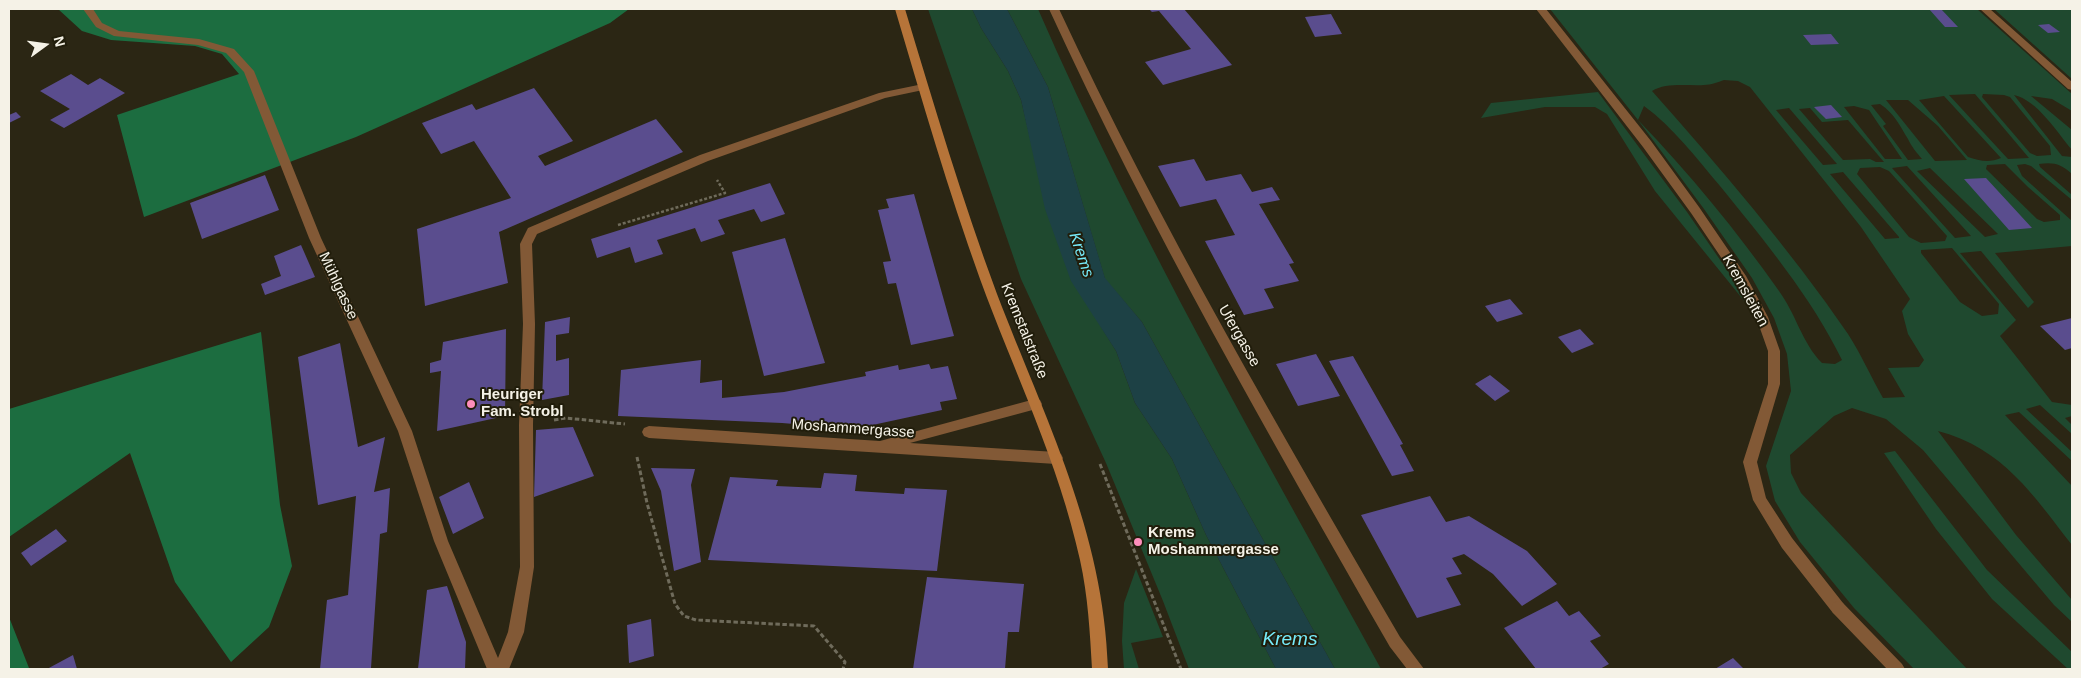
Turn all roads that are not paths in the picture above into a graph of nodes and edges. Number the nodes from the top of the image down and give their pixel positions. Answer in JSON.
{"nodes":[{"id":1,"x":88,"y":9,"type":"edge"},
{"id":2,"x":900,"y":9,"type":"edge"},
{"id":3,"x":1054,"y":9,"type":"edge"},
{"id":4,"x":1541,"y":9,"type":"edge"},
{"id":5,"x":1985,"y":9,"type":"edge"},
{"id":6,"x":923,"y":87,"type":"junction"},
{"id":7,"x":2072,"y":87,"type":"edge"},
{"id":8,"x":1036,"y":404,"type":"junction"},
{"id":9,"x":648,"y":432,"type":"road end"},
{"id":10,"x":873,"y":447,"type":"junction"},
{"id":11,"x":1056,"y":458,"type":"junction"},
{"id":12,"x":495,"y":669,"type":"edge"},
{"id":13,"x":501,"y":669,"type":"edge"},
{"id":14,"x":1100,"y":669,"type":"edge"},
{"id":15,"x":1416,"y":669,"type":"edge"},
{"id":16,"x":1897,"y":669,"type":"edge"}],
"edges":[{"from":1,"to":12,"type":"street","name":"Mühlgasse"},
{"from":2,"to":6,"type":"main road","name":"Kremstalstraße"},
{"from":3,"to":15,"type":"street","name":"Ufergasse"},
{"from":4,"to":16,"type":"street","name":"Kremsleiten"},
{"from":5,"to":7,"type":"street"},
{"from":6,"to":8,"type":"main road","name":"Kremstalstraße"},
{"from":6,"to":13,"type":"street"},
{"from":8,"to":10,"type":"street"},
{"from":8,"to":11,"type":"main road","name":"Kremstalstraße"},
{"from":9,"to":10,"type":"street","name":"Moshammergasse"},
{"from":10,"to":11,"type":"street","name":"Moshammergasse"},
{"from":11,"to":14,"type":"main road","name":"Kremstalstraße"}]}
